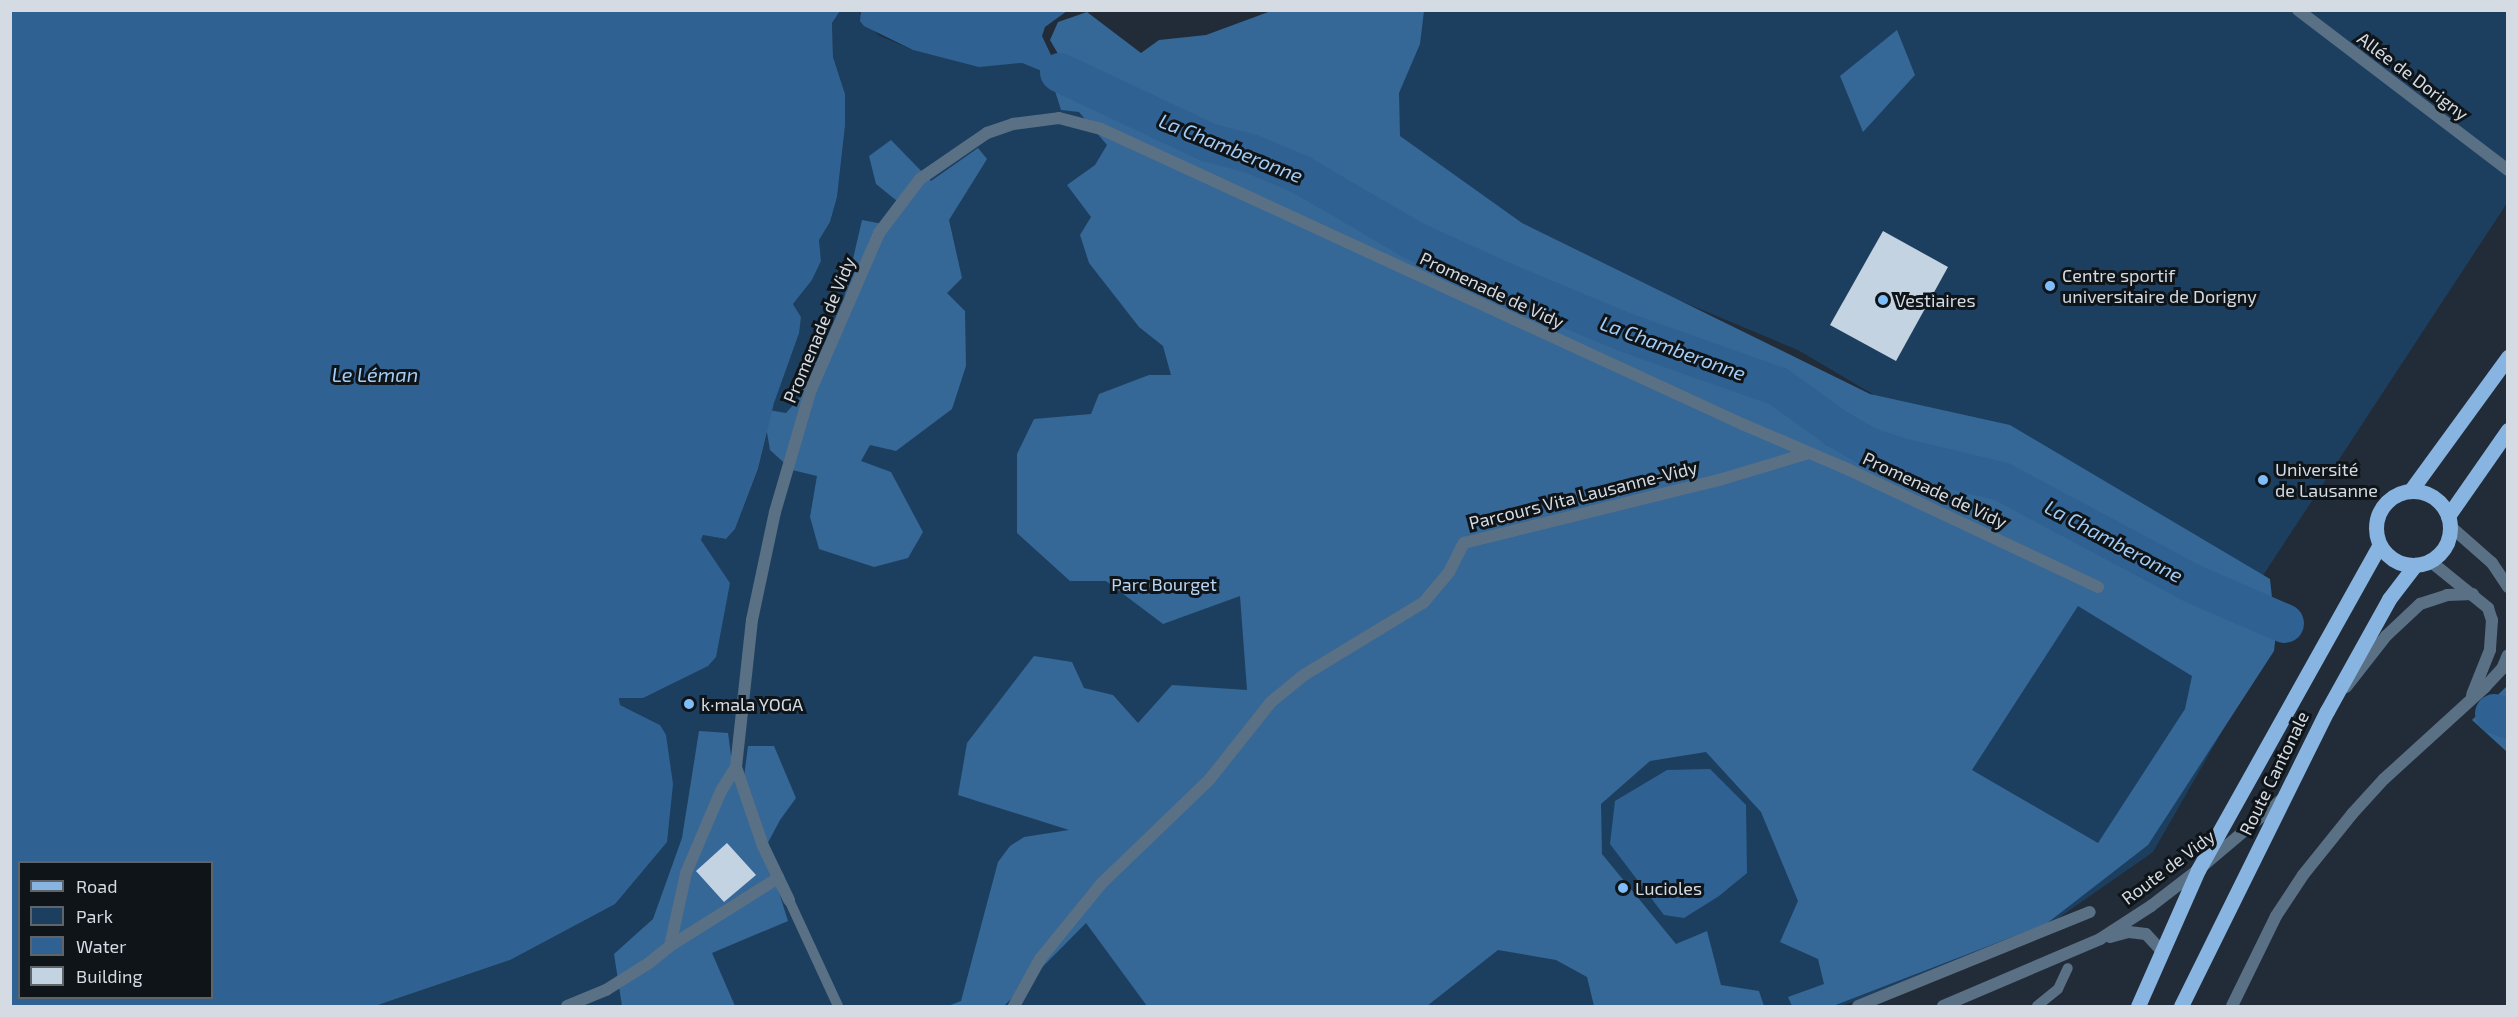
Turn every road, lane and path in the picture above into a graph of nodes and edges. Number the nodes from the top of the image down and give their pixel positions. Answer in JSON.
{"nodes":[{"id":1,"x":2298,"y":10,"type":"edge"},
{"id":2,"x":2508,"y":170,"type":"edge"},
{"id":3,"x":2508,"y":357,"type":"edge"},
{"id":4,"x":2508,"y":430,"type":"edge"},
{"id":5,"x":1809,"y":453,"type":"junction"},
{"id":6,"x":2411,"y":490,"type":"junction"},
{"id":7,"x":2449,"y":521,"type":"junction"},
{"id":8,"x":2380,"y":545,"type":"junction"},
{"id":9,"x":2423,"y":563,"type":"junction"},
{"id":10,"x":2098,"y":587,"type":"dead end"},
{"id":11,"x":2508,"y":587,"type":"edge"},
{"id":12,"x":2473,"y":594,"type":"junction"},
{"id":13,"x":2508,"y":654,"type":"edge"},
{"id":14,"x":2471,"y":698,"type":"junction"},
{"id":15,"x":2327,"y":711,"type":"junction"},
{"id":16,"x":736,"y":767,"type":"junction"},
{"id":17,"x":2283,"y":797,"type":"junction"},
{"id":18,"x":2198,"y":870,"type":"junction"},
{"id":19,"x":778,"y":878,"type":"junction"},
{"id":20,"x":789,"y":900,"type":"joint"},
{"id":21,"x":2090,"y":912,"type":"dead end"},
{"id":22,"x":2100,"y":939,"type":"junction"},
{"id":23,"x":670,"y":945,"type":"junction"},
{"id":24,"x":2162,"y":951,"type":"junction"},
{"id":25,"x":2068,"y":968,"type":"dead end"},
{"id":26,"x":567,"y":1006,"type":"edge"},
{"id":27,"x":838,"y":1006,"type":"edge"},
{"id":28,"x":1014,"y":1006,"type":"edge"},
{"id":29,"x":1858,"y":1006,"type":"edge"},
{"id":30,"x":1943,"y":1006,"type":"edge"},
{"id":31,"x":2037,"y":1006,"type":"edge"},
{"id":32,"x":2138,"y":1006,"type":"edge"},
{"id":33,"x":2181,"y":1006,"type":"edge"},
{"id":34,"x":2232,"y":1006,"type":"edge"}],
"edges":[{"from":1,"to":2,"type":"street","name":"Allée de Dorigny"},
{"from":3,"to":6,"type":"main road"},
{"from":4,"to":7,"type":"main road"},
{"from":5,"to":10,"type":"street","name":"Promenade de Vidy"},
{"from":5,"to":16,"type":"street","name":"Promenade de Vidy"},
{"from":5,"to":28,"type":"street","name":"Parcours Vita Lausanne-Vidy"},
{"from":6,"to":7,"type":"main road"},
{"from":6,"to":8,"type":"main road"},
{"from":7,"to":9,"type":"main road"},
{"from":7,"to":11,"type":"street"},
{"from":8,"to":9,"type":"main road"},
{"from":8,"to":18,"type":"main road","name":"Route Cantonale"},
{"from":9,"to":12,"type":"street"},
{"from":9,"to":15,"type":"main road","name":"Route Cantonale"},
{"from":12,"to":14,"type":"street"},
{"from":12,"to":15,"type":"street"},
{"from":13,"to":14,"type":"street"},
{"from":14,"to":34,"type":"street"},
{"from":15,"to":17,"type":"main road","name":"Route Cantonale"},
{"from":16,"to":19,"type":"street","name":"Promenade de Vidy"},
{"from":16,"to":23,"type":"street","name":"Promenade de Vidy"},
{"from":17,"to":18,"type":"street","name":"Route de Vidy"},
{"from":17,"to":33,"type":"main road","name":"Route Cantonale"},
{"from":18,"to":22,"type":"street","name":"Route de Vidy"},
{"from":18,"to":24,"type":"main road","name":"Route Cantonale"},
{"from":19,"to":20,"type":"street","name":"Promenade de Vidy"},
{"from":19,"to":23,"type":"street"},
{"from":20,"to":27,"type":"lane"},
{"from":21,"to":29,"type":"street"},
{"from":22,"to":24,"type":"street","name":"Route de Vidy"},
{"from":22,"to":30,"type":"street","name":"Route de Vidy"},
{"from":23,"to":26,"type":"street"},
{"from":24,"to":32,"type":"main road","name":"Route Cantonale"},
{"from":25,"to":31,"type":"lane"}]}
